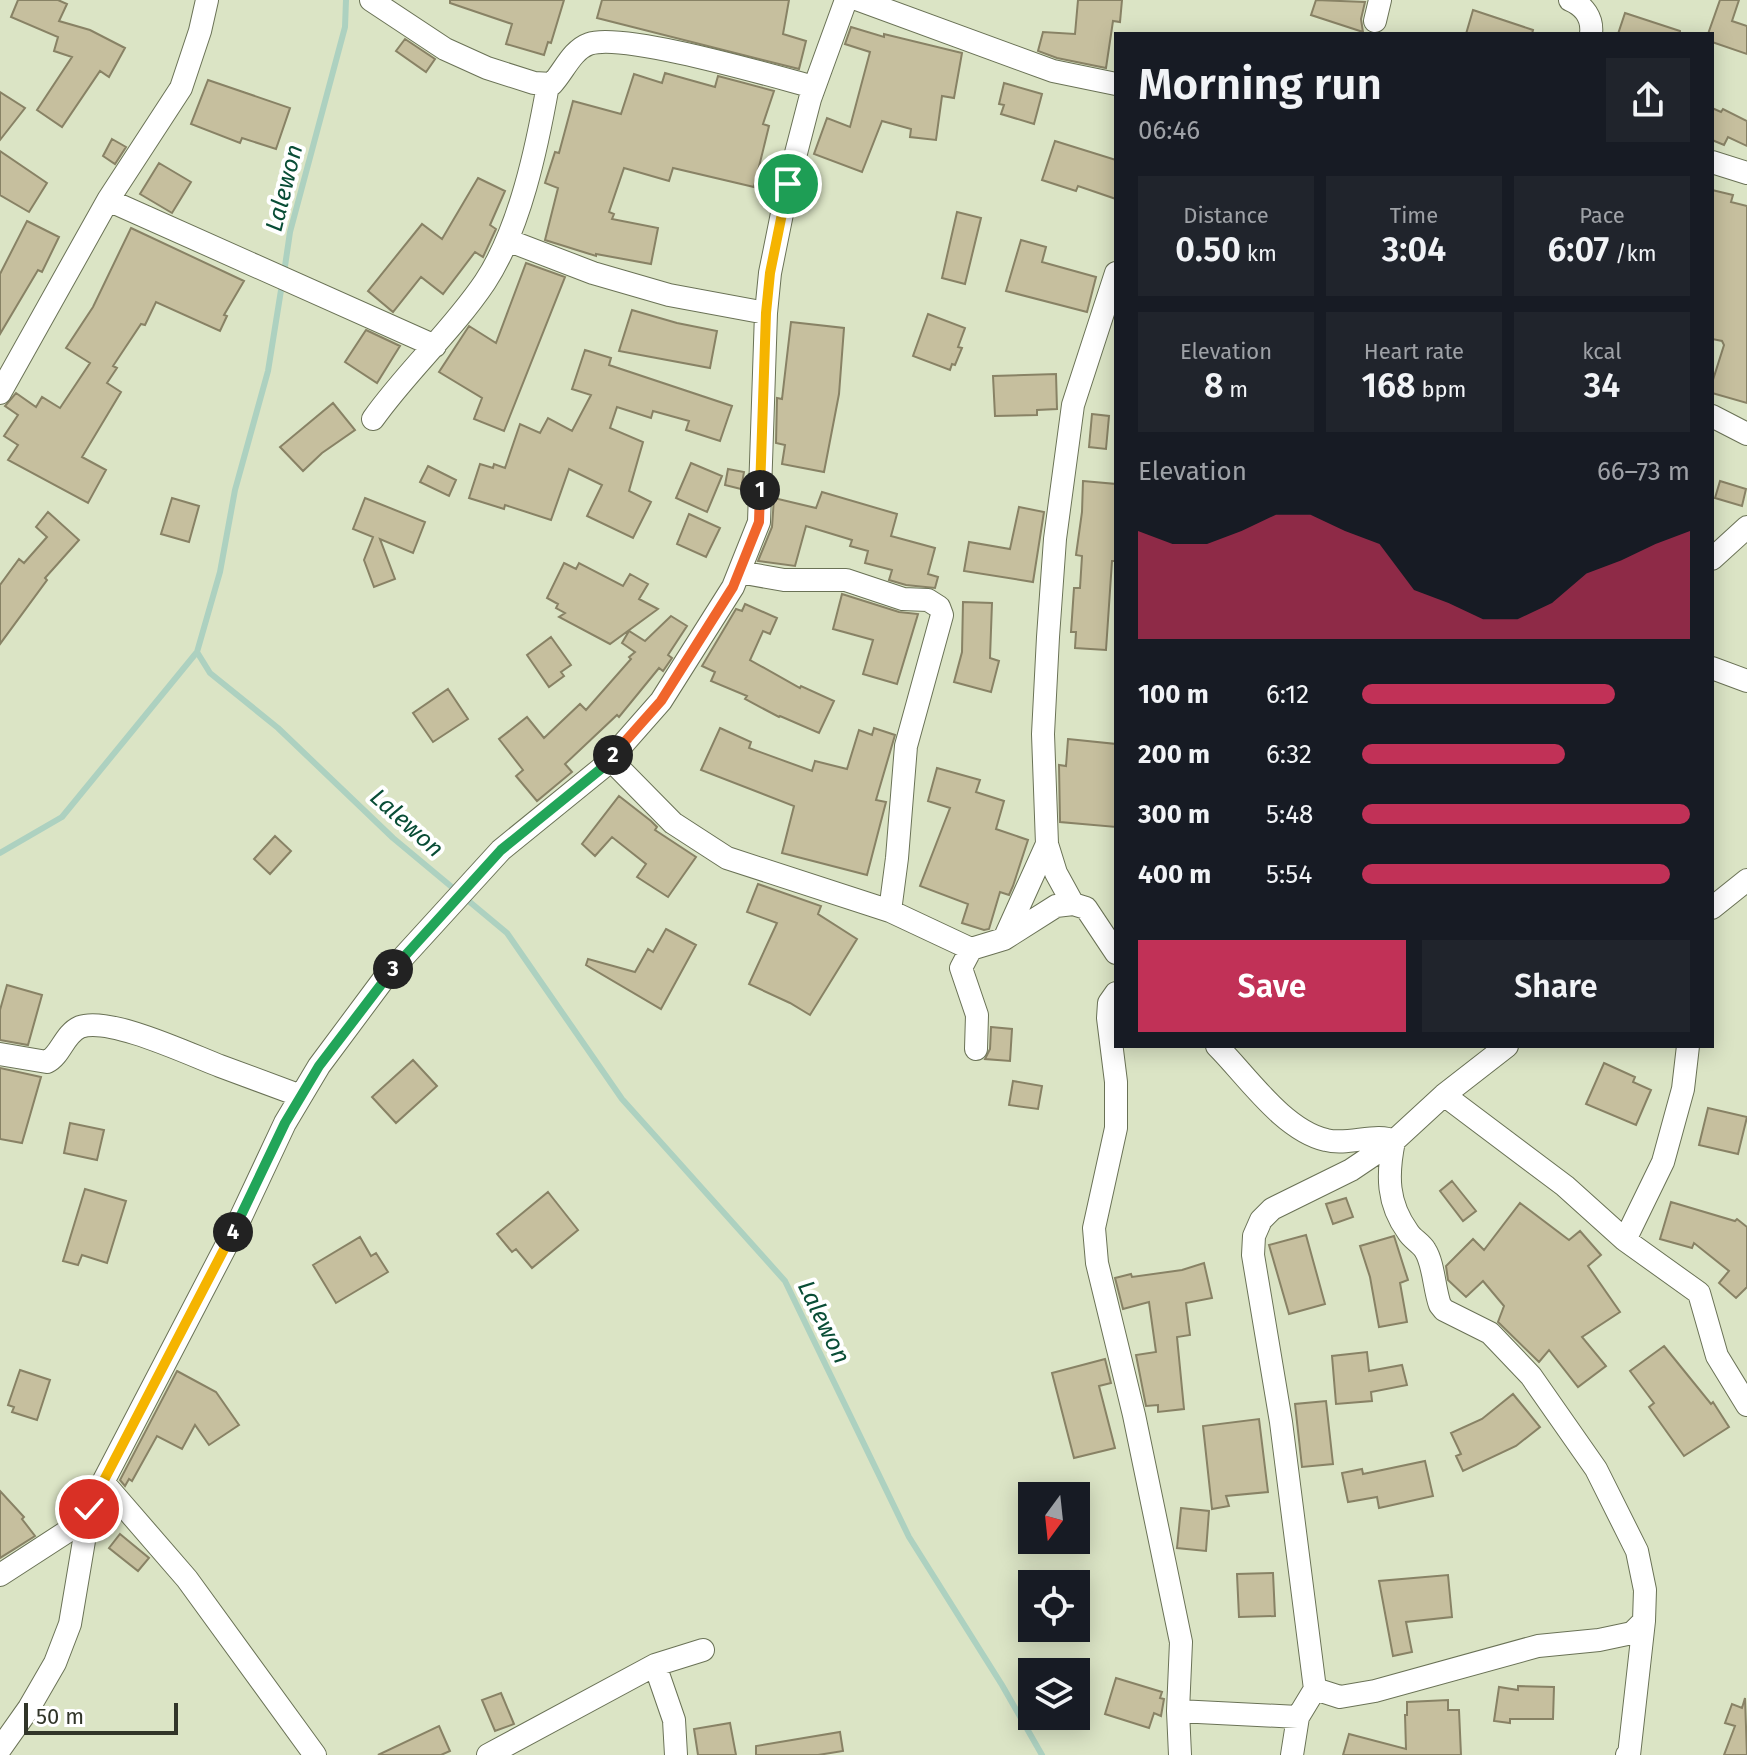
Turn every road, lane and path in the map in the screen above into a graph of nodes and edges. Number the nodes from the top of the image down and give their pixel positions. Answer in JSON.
{"nodes":[{"id":1,"x":207,"y":0,"type":"edge"},
{"id":2,"x":371,"y":0,"type":"edge"},
{"id":3,"x":846,"y":0,"type":"edge"},
{"id":4,"x":859,"y":0,"type":"edge"},
{"id":5,"x":1570,"y":0,"type":"edge"},
{"id":6,"x":1591,"y":32,"type":"edge"},
{"id":7,"x":1114,"y":84,"type":"edge"},
{"id":8,"x":548,"y":85,"type":"junction"},
{"id":9,"x":814,"y":87,"type":"junction"},
{"id":10,"x":1714,"y":163,"type":"edge"},
{"id":11,"x":1747,"y":173,"type":"edge"},
{"id":12,"x":108,"y":200,"type":"junction"},
{"id":13,"x":507,"y":240,"type":"junction"},
{"id":14,"x":1114,"y":279,"type":"edge"},
{"id":15,"x":766,"y":313,"type":"junction"},
{"id":16,"x":435,"y":346,"type":"junction"},
{"id":17,"x":0,"y":393,"type":"edge"},
{"id":18,"x":1714,"y":417,"type":"edge"},
{"id":19,"x":373,"y":419,"type":"dead end"},
{"id":20,"x":1747,"y":434,"type":"edge"},
{"id":21,"x":1747,"y":527,"type":"edge"},
{"id":22,"x":1714,"y":557,"type":"edge"},
{"id":23,"x":739,"y":572,"type":"junction"},
{"id":24,"x":1714,"y":669,"type":"edge"},
{"id":25,"x":1747,"y":681,"type":"edge"},
{"id":26,"x":610,"y":759,"type":"junction"},
{"id":27,"x":1047,"y":844,"type":"junction"},
{"id":28,"x":1747,"y":880,"type":"edge"},
{"id":29,"x":1073,"y":904,"type":"junction"},
{"id":30,"x":1714,"y":906,"type":"edge"},
{"id":31,"x":890,"y":911,"type":"junction"},
{"id":32,"x":1004,"y":939,"type":"junction"},
{"id":33,"x":971,"y":949,"type":"junction"},
{"id":34,"x":1114,"y":950,"type":"edge"},
{"id":35,"x":1114,"y":996,"type":"edge"},
{"id":36,"x":1219,"y":1048,"type":"edge"},
{"id":37,"x":1504,"y":1048,"type":"edge"},
{"id":38,"x":1688,"y":1048,"type":"edge"},
{"id":39,"x":976,"y":1049,"type":"dead end"},
{"id":40,"x":0,"y":1054,"type":"edge"},
{"id":41,"x":1444,"y":1095,"type":"junction"},
{"id":42,"x":301,"y":1096,"type":"junction"},
{"id":43,"x":1394,"y":1141,"type":"junction"},
{"id":44,"x":1625,"y":1240,"type":"junction"},
{"id":45,"x":1747,"y":1405,"type":"edge"},
{"id":46,"x":103,"y":1482,"type":"junction"},
{"id":47,"x":89,"y":1509,"type":"junction"},
{"id":48,"x":0,"y":1575,"type":"edge"},
{"id":49,"x":1644,"y":1621,"type":"junction"},
{"id":50,"x":703,"y":1650,"type":"dead end"},
{"id":51,"x":655,"y":1665,"type":"junction"},
{"id":52,"x":1315,"y":1689,"type":"junction"},
{"id":53,"x":1178,"y":1711,"type":"junction"},
{"id":54,"x":1298,"y":1717,"type":"junction"},
{"id":55,"x":0,"y":1749,"type":"edge"},
{"id":56,"x":315,"y":1755,"type":"edge"},
{"id":57,"x":488,"y":1755,"type":"edge"},
{"id":58,"x":676,"y":1755,"type":"edge"},
{"id":59,"x":1180,"y":1755,"type":"edge"},
{"id":60,"x":1292,"y":1755,"type":"edge"},
{"id":61,"x":1629,"y":1755,"type":"edge"}],
"edges":[{"from":1,"to":12,"type":"street"},
{"from":2,"to":8,"type":"street"},
{"from":3,"to":9,"type":"street"},
{"from":4,"to":7,"type":"street"},
{"from":5,"to":6,"type":"street"},
{"from":8,"to":9,"type":"street"},
{"from":8,"to":13,"type":"street"},
{"from":9,"to":15,"type":"street"},
{"from":10,"to":11,"type":"street"},
{"from":12,"to":16,"type":"street"},
{"from":12,"to":17,"type":"street"},
{"from":13,"to":15,"type":"street"},
{"from":13,"to":16,"type":"street"},
{"from":14,"to":27,"type":"street"},
{"from":15,"to":23,"type":"street"},
{"from":16,"to":19,"type":"street"},
{"from":18,"to":20,"type":"street"},
{"from":21,"to":22,"type":"street"},
{"from":23,"to":26,"type":"street"},
{"from":23,"to":31,"type":"street"},
{"from":24,"to":25,"type":"street"},
{"from":26,"to":31,"type":"street"},
{"from":26,"to":42,"type":"street"},
{"from":27,"to":29,"type":"street"},
{"from":27,"to":32,"type":"street"},
{"from":28,"to":30,"type":"street"},
{"from":29,"to":32,"type":"street"},
{"from":29,"to":34,"type":"street"},
{"from":31,"to":33,"type":"street"},
{"from":32,"to":33,"type":"street"},
{"from":33,"to":39,"type":"street"},
{"from":35,"to":53,"type":"street"},
{"from":36,"to":43,"type":"street"},
{"from":37,"to":41,"type":"street"},
{"from":38,"to":44,"type":"street"},
{"from":40,"to":42,"type":"street"},
{"from":41,"to":43,"type":"street"},
{"from":41,"to":44,"type":"street"},
{"from":42,"to":46,"type":"street"},
{"from":43,"to":49,"type":"street"},
{"from":43,"to":52,"type":"street"},
{"from":44,"to":45,"type":"street"},
{"from":46,"to":47,"type":"street"},
{"from":46,"to":56,"type":"street"},
{"from":47,"to":48,"type":"street"},
{"from":47,"to":55,"type":"street"},
{"from":49,"to":52,"type":"street"},
{"from":49,"to":61,"type":"street"},
{"from":50,"to":51,"type":"street"},
{"from":51,"to":57,"type":"street"},
{"from":51,"to":58,"type":"street"},
{"from":52,"to":54,"type":"street"},
{"from":53,"to":54,"type":"street"},
{"from":53,"to":59,"type":"street"},
{"from":54,"to":60,"type":"street"}]}
